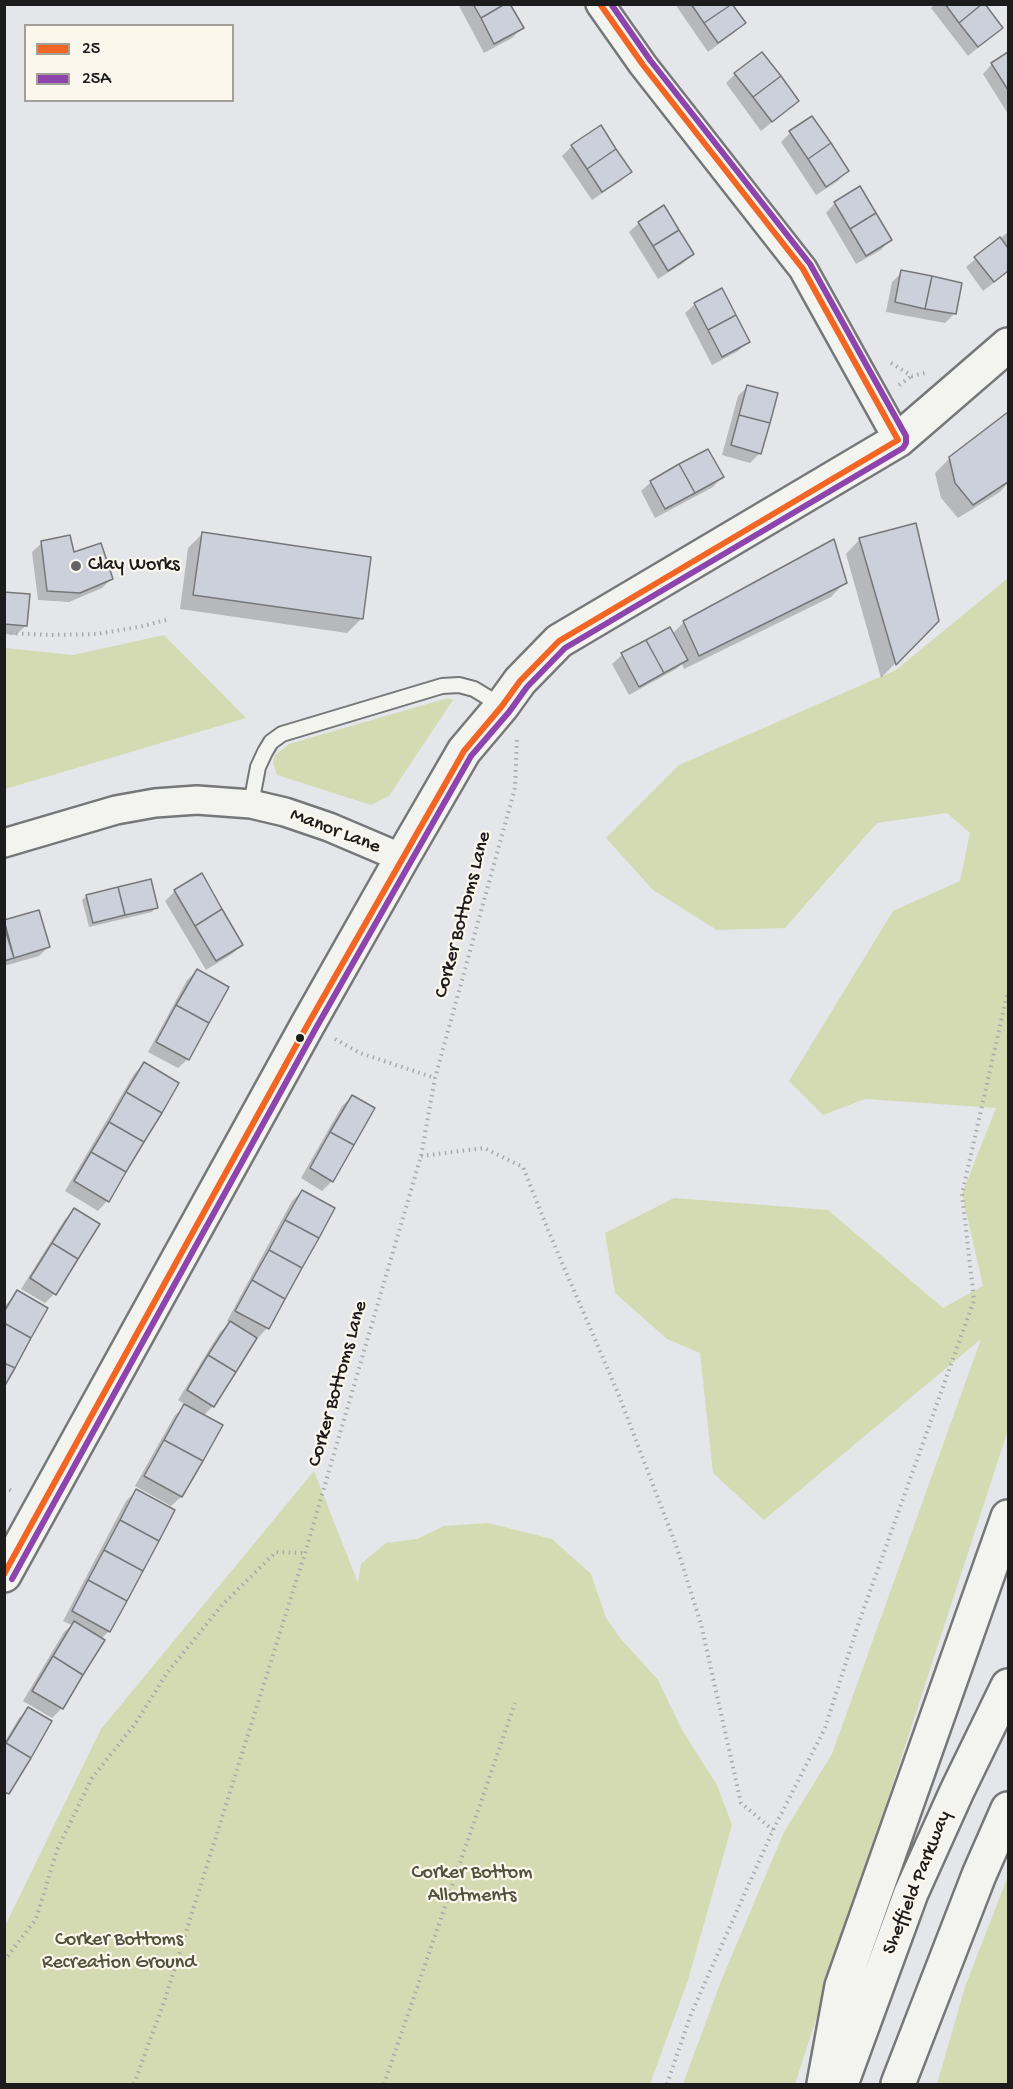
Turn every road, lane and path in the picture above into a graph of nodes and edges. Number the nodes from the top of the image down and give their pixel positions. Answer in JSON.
{"nodes":[{"id":1,"x":600,"y":4,"type":"edge"},
{"id":2,"x":1008,"y":345,"type":"edge"},
{"id":3,"x":886,"y":357,"type":"dead end"},
{"id":4,"x":933,"y":372,"type":"dead end"},
{"id":5,"x":898,"y":440,"type":"junction"},
{"id":6,"x":170,"y":619,"type":"dead end"},
{"id":7,"x":4,"y":633,"type":"edge"},
{"id":8,"x":502,"y":706,"type":"junction"},
{"id":9,"x":518,"y":735,"type":"dead end"},
{"id":10,"x":251,"y":804,"type":"junction"},
{"id":11,"x":4,"y":843,"type":"edge"},
{"id":12,"x":402,"y":858,"type":"junction"},
{"id":13,"x":1008,"y":991,"type":"edge"},
{"id":14,"x":360,"y":1053,"type":"dead end"},
{"id":15,"x":435,"y":1078,"type":"junction"},
{"id":16,"x":421,"y":1156,"type":"junction"},
{"id":17,"x":1008,"y":1517,"type":"edge"},
{"id":18,"x":305,"y":1553,"type":"junction"},
{"id":19,"x":4,"y":1575,"type":"edge"},
{"id":20,"x":1008,"y":1686,"type":"edge"},
{"id":21,"x":515,"y":1703,"type":"dead end"},
{"id":22,"x":1008,"y":1809,"type":"edge"},
{"id":23,"x":772,"y":1830,"type":"junction"},
{"id":24,"x":4,"y":1961,"type":"edge"},
{"id":25,"x":134,"y":2085,"type":"edge"},
{"id":26,"x":384,"y":2085,"type":"edge"},
{"id":27,"x":667,"y":2085,"type":"edge"},
{"id":28,"x":824,"y":2085,"type":"edge"},
{"id":29,"x":841,"y":2085,"type":"edge"},
{"id":30,"x":898,"y":2085,"type":"edge"}],
"edges":[{"from":1,"to":5,"type":"street"},
{"from":2,"to":5,"type":"main road","name":"Manor Lane"},
{"from":3,"to":4,"type":"path"},
{"from":5,"to":8,"type":"main road","name":"Manor Lane"},
{"from":6,"to":7,"type":"path"},
{"from":8,"to":10,"type":"lane"},
{"from":8,"to":12,"type":"main road","name":"Manor Lane"},
{"from":9,"to":15,"type":"path","name":"Corker Bottoms Lane"},
{"from":10,"to":11,"type":"street","name":"Manor Lane"},
{"from":10,"to":12,"type":"street","name":"Manor Lane"},
{"from":12,"to":19,"type":"main road"},
{"from":13,"to":23,"type":"path"},
{"from":14,"to":15,"type":"path"},
{"from":15,"to":16,"type":"path","name":"Corker Bottoms Lane"},
{"from":16,"to":18,"type":"path","name":"Corker Bottoms Lane"},
{"from":16,"to":23,"type":"path"},
{"from":17,"to":28,"type":"main road"},
{"from":18,"to":24,"type":"path"},
{"from":18,"to":25,"type":"path","name":"Corker Bottoms Lane"},
{"from":20,"to":29,"type":"main road","name":"Sheffield Parkway"},
{"from":21,"to":26,"type":"path"},
{"from":22,"to":30,"type":"main road"},
{"from":23,"to":27,"type":"path"}]}
